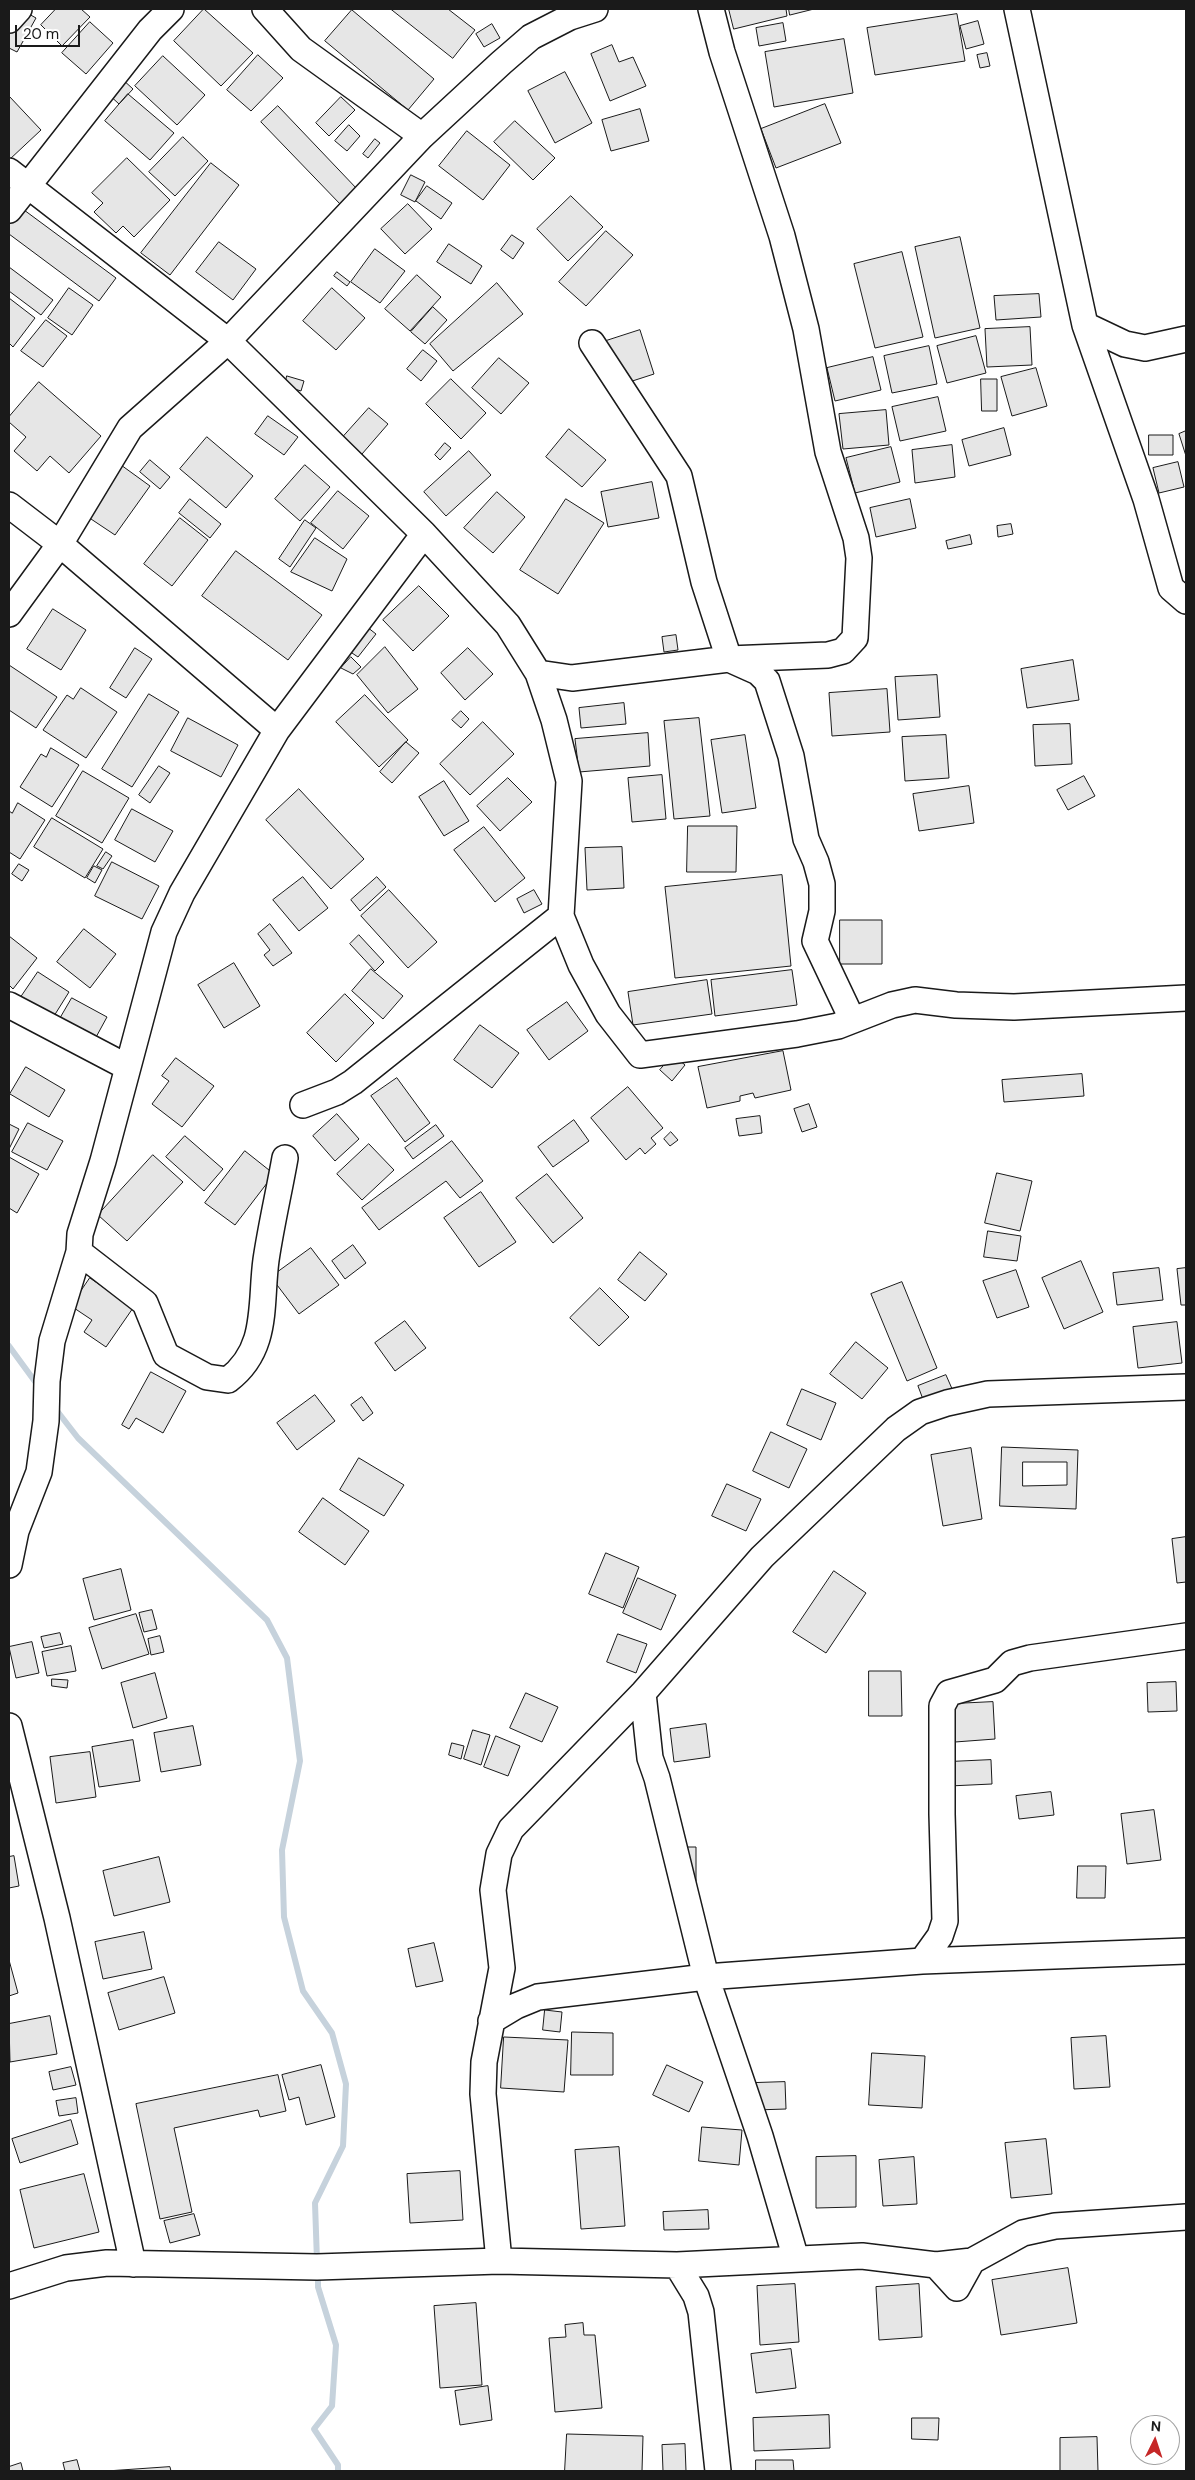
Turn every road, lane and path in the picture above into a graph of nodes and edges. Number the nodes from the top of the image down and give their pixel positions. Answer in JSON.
{"nodes":[{"id":1,"x":19,"y":9,"type":"edge"},
{"id":2,"x":171,"y":9,"type":"edge"},
{"id":3,"x":265,"y":9,"type":"edge"},
{"id":4,"x":595,"y":9,"type":"edge"},
{"id":5,"x":711,"y":9,"type":"edge"},
{"id":6,"x":1017,"y":9,"type":"edge"},
{"id":7,"x":9,"y":20,"type":"edge"},
{"id":8,"x":422,"y":136,"type":"junction"},
{"id":9,"x":9,"y":171,"type":"edge"},
{"id":10,"x":29,"y":186,"type":"junction"},
{"id":11,"x":9,"y":210,"type":"edge"},
{"id":12,"x":1085,"y":325,"type":"junction"},
{"id":13,"x":1186,"y":340,"type":"edge"},
{"id":14,"x":228,"y":341,"type":"junction"},
{"id":15,"x":592,"y":344,"type":"dead end"},
{"id":16,"x":9,"y":505,"type":"edge"},
{"id":17,"x":424,"y":534,"type":"junction"},
{"id":18,"x":60,"y":544,"type":"junction"},
{"id":19,"x":1186,"y":601,"type":"edge"},
{"id":20,"x":9,"y":614,"type":"edge"},
{"id":21,"x":729,"y":659,"type":"junction"},
{"id":22,"x":538,"y":673,"type":"junction"},
{"id":23,"x":277,"y":730,"type":"junction"},
{"id":24,"x":561,"y":916,"type":"junction"},
{"id":25,"x":1186,"y":998,"type":"edge"},
{"id":26,"x":9,"y":1005,"type":"edge"},
{"id":27,"x":852,"y":1019,"type":"junction"},
{"id":28,"x":127,"y":1067,"type":"junction"},
{"id":29,"x":303,"y":1105,"type":"dead end"},
{"id":30,"x":285,"y":1158,"type":"dead end"},
{"id":31,"x":79,"y":1252,"type":"junction"},
{"id":32,"x":1186,"y":1387,"type":"edge"},
{"id":33,"x":9,"y":1565,"type":"edge"},
{"id":34,"x":1186,"y":1636,"type":"edge"},
{"id":35,"x":643,"y":1693,"type":"junction"},
{"id":36,"x":9,"y":1726,"type":"edge"},
{"id":37,"x":17,"y":1791,"type":"edge"},
{"id":38,"x":1186,"y":1950,"type":"edge"},
{"id":39,"x":922,"y":1961,"type":"junction"},
{"id":40,"x":706,"y":1977,"type":"junction"},
{"id":41,"x":491,"y":2021,"type":"junction"},
{"id":42,"x":1186,"y":2217,"type":"edge"},
{"id":43,"x":796,"y":2259,"type":"junction"},
{"id":44,"x":498,"y":2261,"type":"junction"},
{"id":45,"x":134,"y":2264,"type":"junction"},
{"id":46,"x":677,"y":2265,"type":"junction"},
{"id":47,"x":9,"y":2286,"type":"edge"},
{"id":48,"x":718,"y":2471,"type":"edge"}],
"edges":[{"from":1,"to":7,"type":"street"},
{"from":2,"to":10,"type":"street"},
{"from":3,"to":8,"type":"street"},
{"from":4,"to":8,"type":"street"},
{"from":5,"to":21,"type":"street"},
{"from":6,"to":12,"type":"street"},
{"from":8,"to":14,"type":"street"},
{"from":9,"to":10,"type":"street"},
{"from":10,"to":11,"type":"street"},
{"from":10,"to":14,"type":"street"},
{"from":12,"to":13,"type":"street"},
{"from":12,"to":19,"type":"street"},
{"from":14,"to":17,"type":"street"},
{"from":14,"to":18,"type":"street"},
{"from":15,"to":21,"type":"street"},
{"from":16,"to":18,"type":"street"},
{"from":17,"to":22,"type":"street"},
{"from":17,"to":23,"type":"street"},
{"from":18,"to":20,"type":"street"},
{"from":18,"to":23,"type":"street"},
{"from":21,"to":22,"type":"street"},
{"from":21,"to":27,"type":"street"},
{"from":22,"to":24,"type":"street"},
{"from":23,"to":28,"type":"street"},
{"from":24,"to":27,"type":"street"},
{"from":24,"to":29,"type":"street"},
{"from":25,"to":27,"type":"street"},
{"from":26,"to":28,"type":"street"},
{"from":28,"to":31,"type":"street"},
{"from":30,"to":31,"type":"street"},
{"from":31,"to":33,"type":"street"},
{"from":32,"to":35,"type":"street"},
{"from":34,"to":39,"type":"street"},
{"from":35,"to":40,"type":"street"},
{"from":35,"to":41,"type":"street"},
{"from":36,"to":37,"type":"street"},
{"from":37,"to":45,"type":"street"},
{"from":38,"to":39,"type":"street"},
{"from":39,"to":40,"type":"street"},
{"from":40,"to":41,"type":"street"},
{"from":40,"to":43,"type":"street"},
{"from":41,"to":44,"type":"street"},
{"from":42,"to":43,"type":"street"},
{"from":43,"to":46,"type":"street"},
{"from":44,"to":45,"type":"street"},
{"from":44,"to":46,"type":"street"},
{"from":45,"to":47,"type":"street"},
{"from":46,"to":48,"type":"street"}]}
